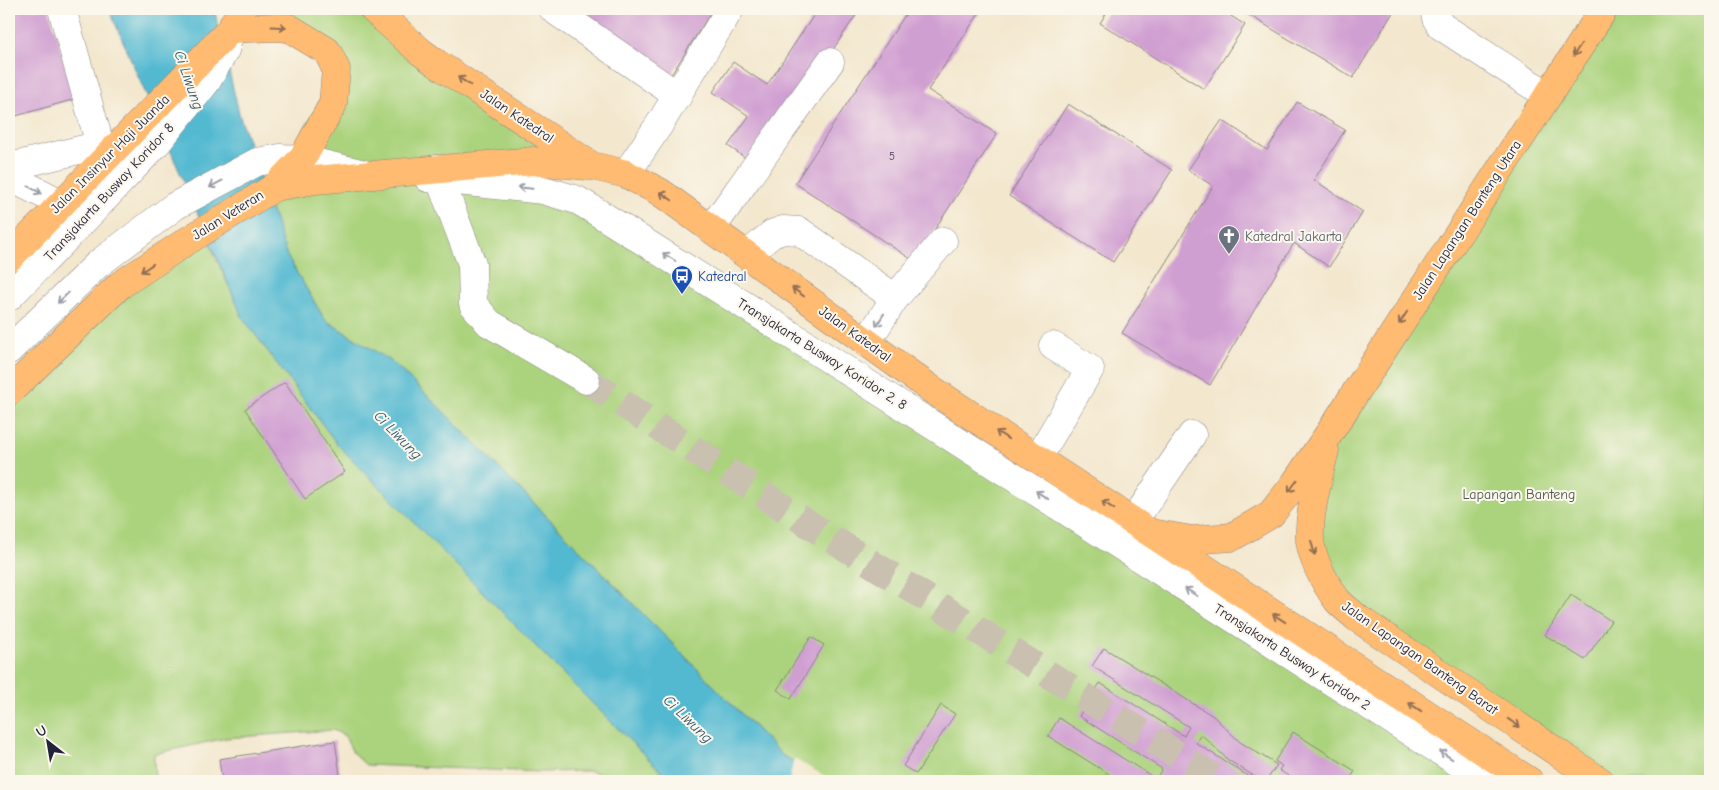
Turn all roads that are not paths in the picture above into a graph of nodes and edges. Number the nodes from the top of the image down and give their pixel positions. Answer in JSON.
{"nodes":[{"id":1,"x":62,"y":9,"type":"edge"},
{"id":2,"x":373,"y":9,"type":"edge"},
{"id":3,"x":553,"y":9,"type":"edge"},
{"id":4,"x":730,"y":9,"type":"edge"},
{"id":5,"x":1434,"y":9,"type":"edge"},
{"id":6,"x":1604,"y":9,"type":"edge"},
{"id":7,"x":232,"y":30,"type":"edge"},
{"id":8,"x":830,"y":62,"type":"dead end"},
{"id":9,"x":1548,"y":94,"type":"junction"},
{"id":10,"x":678,"y":96,"type":"junction"},
{"id":11,"x":145,"y":137,"type":"junction"},
{"id":12,"x":302,"y":159,"type":"junction"},
{"id":13,"x":592,"y":166,"type":"junction"},
{"id":14,"x":9,"y":167,"type":"edge"},
{"id":15,"x":438,"y":173,"type":"junction"},
{"id":16,"x":626,"y":174,"type":"junction"},
{"id":17,"x":374,"y":176,"type":"junction"},
{"id":18,"x":9,"y":177,"type":"edge"},
{"id":19,"x":272,"y":189,"type":"junction"},
{"id":20,"x":61,"y":204,"type":"junction"},
{"id":21,"x":711,"y":229,"type":"junction"},
{"id":22,"x":943,"y":241,"type":"dead end"},
{"id":23,"x":747,"y":255,"type":"junction"},
{"id":24,"x":9,"y":258,"type":"edge"},
{"id":25,"x":9,"y":297,"type":"edge"},
{"id":26,"x":895,"y":298,"type":"junction"},
{"id":27,"x":866,"y":343,"type":"junction"},
{"id":28,"x":1053,"y":346,"type":"dead end"},
{"id":29,"x":9,"y":350,"type":"edge"},
{"id":30,"x":586,"y":380,"type":"tunnel mouth"},
{"id":31,"x":9,"y":392,"type":"edge"},
{"id":32,"x":1330,"y":432,"type":"junction"},
{"id":33,"x":1192,"y":435,"type":"dead end"},
{"id":34,"x":1048,"y":465,"type":"junction"},
{"id":35,"x":1140,"y":527,"type":"junction"},
{"id":36,"x":1098,"y":532,"type":"junction"},
{"id":37,"x":1487,"y":781,"type":"edge"},
{"id":38,"x":1530,"y":781,"type":"edge"},
{"id":39,"x":1600,"y":781,"type":"edge"}],
"edges":[{"from":1,"to":14,"type":"street"},
{"from":13,"to":2,"type":"main road","name":"Jalan Katedral","one_way":true},
{"from":3,"to":10,"type":"street"},
{"from":4,"to":10,"type":"street"},
{"from":5,"to":9,"type":"street"},
{"from":6,"to":9,"type":"main road","name":"Jalan Lapangan Banteng Utara","one_way":true},
{"from":7,"to":11,"type":"main road","name":"Jalan Insinyur Haji Juanda"},
{"from":7,"to":12,"type":"main road","one_way":true},
{"from":8,"to":21,"type":"street"},
{"from":9,"to":32,"type":"main road","name":"Jalan Lapangan Banteng Utara","one_way":true},
{"from":10,"to":16,"type":"street"},
{"from":11,"to":20,"type":"main road","name":"Jalan Insinyur Haji Juanda"},
{"from":11,"to":25,"type":"street","name":"Transjakarta Busway Koridor 8"},
{"from":12,"to":17,"type":"street"},
{"from":12,"to":19,"type":"main road"},
{"from":12,"to":29,"type":"street","one_way":true},
{"from":13,"to":15,"type":"main road","name":"Jalan Veteran"},
{"from":13,"to":16,"type":"main road","name":"Jalan Katedral"},
{"from":15,"to":17,"type":"main road","name":"Jalan Veteran"},
{"from":15,"to":30,"type":"street"},
{"from":36,"to":15,"type":"street","name":"Transjakarta Busway Koridor 2, 8","one_way":true},
{"from":21,"to":16,"type":"main road","name":"Jalan Katedral","one_way":true},
{"from":17,"to":19,"type":"main road","name":"Jalan Veteran"},
{"from":18,"to":20,"type":"street","one_way":true},
{"from":19,"to":31,"type":"main road","name":"Jalan Veteran","one_way":true},
{"from":20,"to":24,"type":"main road","name":"Jalan Insinyur Haji Juanda"},
{"from":21,"to":23,"type":"main road","name":"Jalan Katedral"},
{"from":22,"to":26,"type":"street"},
{"from":23,"to":26,"type":"street"},
{"from":27,"to":23,"type":"main road","name":"Jalan Katedral","one_way":true},
{"from":26,"to":27,"type":"street","one_way":true},
{"from":34,"to":27,"type":"main road","name":"Jalan Katedral","one_way":true},
{"from":28,"to":34,"type":"street"},
{"from":32,"to":35,"type":"main road","name":"Jalan Katedral","one_way":true},
{"from":32,"to":39,"type":"main road","name":"Jalan Lapangan Banteng Barat","one_way":true},
{"from":33,"to":35,"type":"street"},
{"from":35,"to":34,"type":"main road","name":"Jalan Katedral","one_way":true},
{"from":34,"to":36,"type":"street"},
{"from":35,"to":36,"type":"street"},
{"from":38,"to":35,"type":"main road","one_way":true},
{"from":37,"to":36,"type":"street","name":"Transjakarta Busway Koridor 2","one_way":true}]}
